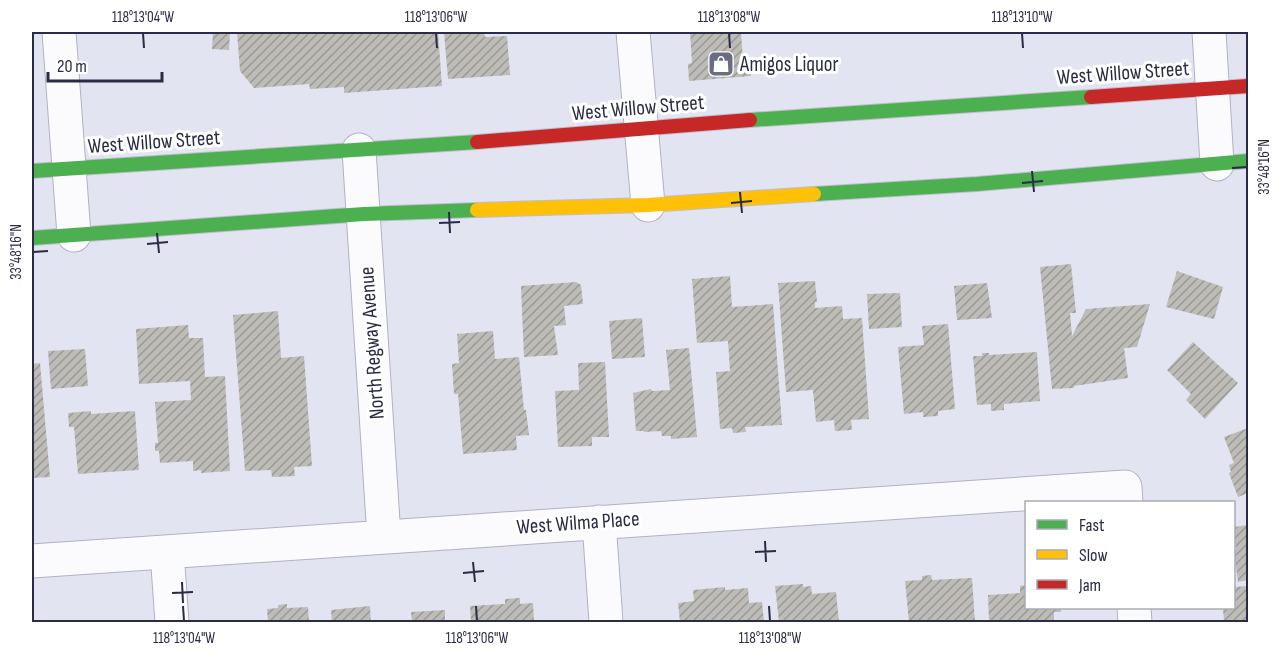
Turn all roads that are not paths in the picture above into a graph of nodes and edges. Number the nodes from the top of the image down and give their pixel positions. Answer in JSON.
{"nodes":[{"id":1,"x":59,"y":32,"type":"edge"},
{"id":2,"x":633,"y":32,"type":"edge"},
{"id":3,"x":1209,"y":32,"type":"edge"},
{"id":4,"x":1248,"y":86,"type":"edge"},
{"id":5,"x":1213,"y":88,"type":"junction"},
{"id":6,"x":640,"y":128,"type":"junction"},
{"id":7,"x":359,"y":150,"type":"junction"},
{"id":8,"x":1233,"y":162,"type":"edge"},
{"id":9,"x":68,"y":168,"type":"junction"},
{"id":10,"x":32,"y":171,"type":"edge"},
{"id":11,"x":648,"y":205,"type":"junction"},
{"id":12,"x":364,"y":214,"type":"junction"},
{"id":13,"x":74,"y":235,"type":"junction"},
{"id":14,"x":32,"y":238,"type":"edge"},
{"id":15,"x":1125,"y":495,"type":"edge"},
{"id":16,"x":599,"y":522,"type":"junction"},
{"id":17,"x":384,"y":537,"type":"junction"},
{"id":18,"x":167,"y":552,"type":"junction"},
{"id":19,"x":32,"y":561,"type":"edge"},
{"id":20,"x":172,"y":622,"type":"edge"},
{"id":21,"x":606,"y":622,"type":"edge"}],
"edges":[{"from":1,"to":9,"type":"street"},
{"from":2,"to":6,"type":"street"},
{"from":3,"to":5,"type":"street"},
{"from":4,"to":5,"type":"main road","name":"West Willow Street"},
{"from":5,"to":6,"type":"main road","name":"West Willow Street"},
{"from":5,"to":8,"type":"street"},
{"from":6,"to":7,"type":"main road","name":"West Willow Street"},
{"from":6,"to":11,"type":"street"},
{"from":7,"to":9,"type":"main road","name":"West Willow Street"},
{"from":7,"to":12,"type":"street","name":"North Regway Avenue"},
{"from":8,"to":11,"type":"main road"},
{"from":9,"to":10,"type":"main road","name":"West Willow Street"},
{"from":9,"to":13,"type":"street"},
{"from":11,"to":12,"type":"main road"},
{"from":12,"to":13,"type":"main road"},
{"from":12,"to":17,"type":"street","name":"North Regway Avenue"},
{"from":13,"to":14,"type":"main road"},
{"from":15,"to":16,"type":"street","name":"West Wilma Place"},
{"from":16,"to":17,"type":"street","name":"West Wilma Place"},
{"from":16,"to":21,"type":"street"},
{"from":17,"to":18,"type":"street","name":"West Wilma Place"},
{"from":18,"to":19,"type":"street","name":"West Wilma Place"},
{"from":18,"to":20,"type":"street"}]}
